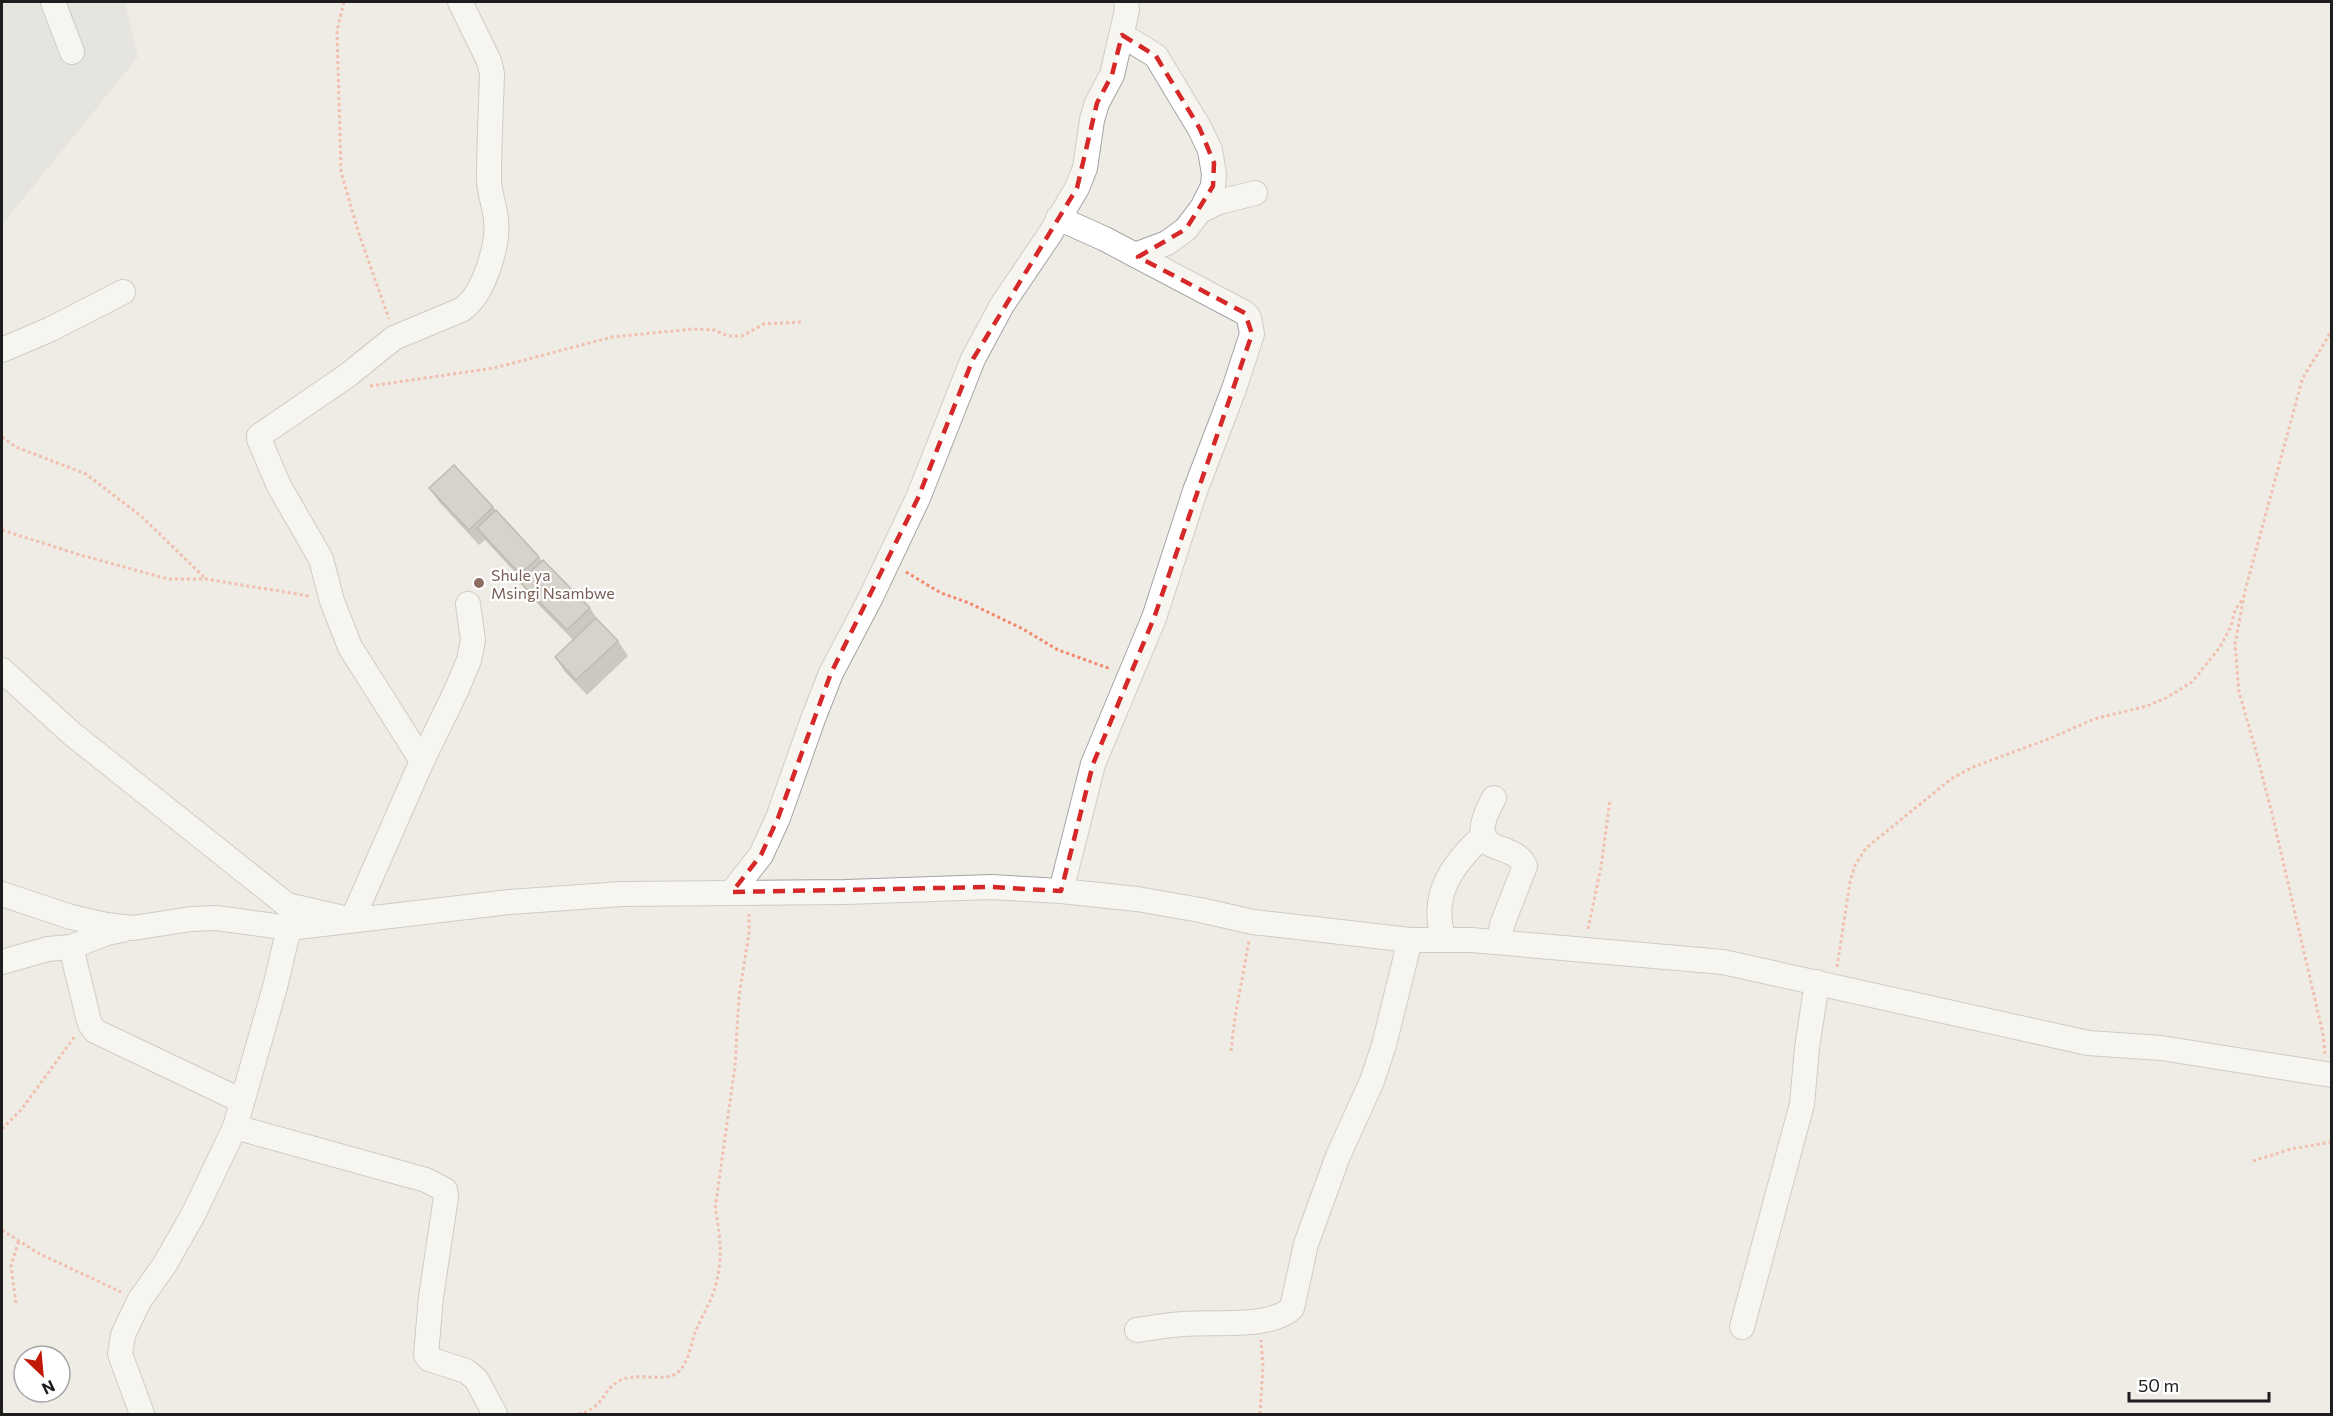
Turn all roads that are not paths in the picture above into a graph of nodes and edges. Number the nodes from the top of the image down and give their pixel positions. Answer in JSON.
{"nodes":[{"id":1,"x":53,"y":2,"type":"edge"},
{"id":2,"x":460,"y":2,"type":"edge"},
{"id":3,"x":1126,"y":2,"type":"edge"},
{"id":4,"x":1122,"y":35,"type":"junction"},
{"id":5,"x":72,"y":52,"type":"dead end"},
{"id":6,"x":1255,"y":193,"type":"dead end"},
{"id":7,"x":1200,"y":211,"type":"junction"},
{"id":8,"x":1058,"y":218,"type":"junction"},
{"id":9,"x":1135,"y":255,"type":"junction"},
{"id":10,"x":123,"y":292,"type":"dead end"},
{"id":11,"x":2,"y":350,"type":"edge"},
{"id":12,"x":468,"y":604,"type":"dead end"},
{"id":13,"x":2,"y":670,"type":"edge"},
{"id":14,"x":422,"y":761,"type":"junction"},
{"id":15,"x":1494,"y":798,"type":"dead end"},
{"id":16,"x":1484,"y":836,"type":"junction"},
{"id":17,"x":1061,"y":891,"type":"junction"},
{"id":18,"x":741,"y":892,"type":"junction"},
{"id":19,"x":2,"y":894,"type":"edge"},
{"id":20,"x":352,"y":920,"type":"junction"},
{"id":21,"x":133,"y":928,"type":"junction"},
{"id":22,"x":288,"y":928,"type":"junction"},
{"id":23,"x":1410,"y":940,"type":"junction"},
{"id":24,"x":1444,"y":940,"type":"junction"},
{"id":25,"x":1498,"y":942,"type":"junction"},
{"id":26,"x":71,"y":947,"type":"junction"},
{"id":27,"x":2,"y":962,"type":"edge"},
{"id":28,"x":1826,"y":984,"type":"junction"},
{"id":29,"x":2329,"y":1075,"type":"edge"},
{"id":30,"x":242,"y":1101,"type":"junction"},
{"id":31,"x":235,"y":1127,"type":"junction"},
{"id":32,"x":1742,"y":1327,"type":"dead end"},
{"id":33,"x":1137,"y":1330,"type":"dead end"},
{"id":34,"x":142,"y":1414,"type":"edge"},
{"id":35,"x":495,"y":1414,"type":"edge"}],
"edges":[{"from":1,"to":5,"type":"street"},
{"from":2,"to":14,"type":"street"},
{"from":3,"to":4,"type":"street"},
{"from":4,"to":7,"type":"street"},
{"from":4,"to":8,"type":"street"},
{"from":6,"to":7,"type":"street"},
{"from":7,"to":9,"type":"street"},
{"from":8,"to":9,"type":"street"},
{"from":8,"to":18,"type":"street"},
{"from":9,"to":17,"type":"street"},
{"from":10,"to":11,"type":"street"},
{"from":12,"to":14,"type":"street"},
{"from":13,"to":20,"type":"street"},
{"from":14,"to":20,"type":"street"},
{"from":15,"to":16,"type":"street"},
{"from":16,"to":24,"type":"street"},
{"from":16,"to":25,"type":"street"},
{"from":17,"to":18,"type":"street"},
{"from":17,"to":23,"type":"street"},
{"from":18,"to":20,"type":"street"},
{"from":19,"to":21,"type":"street"},
{"from":20,"to":22,"type":"street"},
{"from":21,"to":22,"type":"street"},
{"from":21,"to":26,"type":"street"},
{"from":22,"to":30,"type":"street"},
{"from":23,"to":24,"type":"street"},
{"from":23,"to":33,"type":"street"},
{"from":24,"to":25,"type":"street"},
{"from":25,"to":28,"type":"street"},
{"from":26,"to":27,"type":"street"},
{"from":26,"to":30,"type":"street"},
{"from":28,"to":29,"type":"street"},
{"from":28,"to":32,"type":"street"},
{"from":30,"to":31,"type":"street"},
{"from":31,"to":34,"type":"street"},
{"from":31,"to":35,"type":"street"}]}
